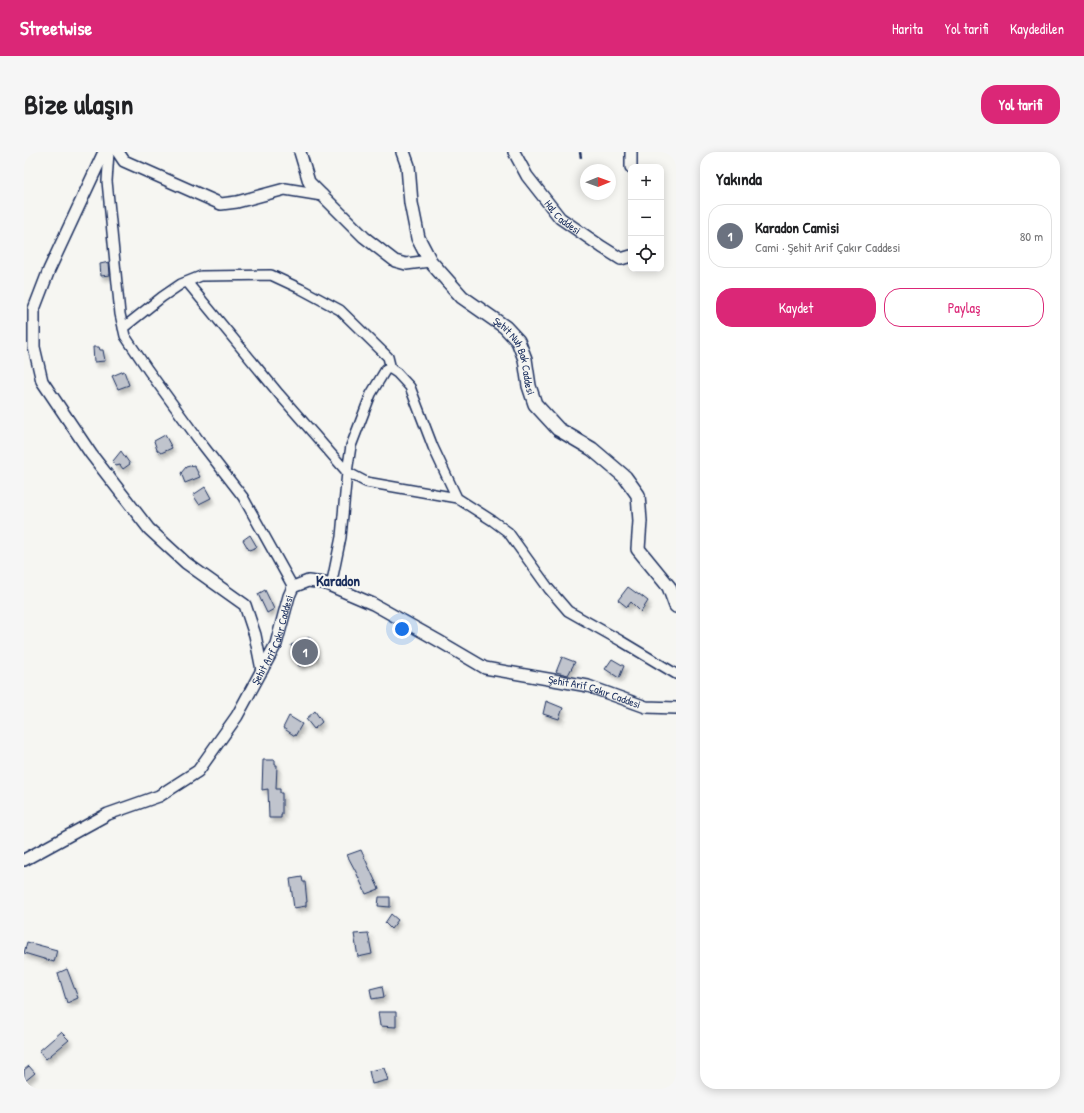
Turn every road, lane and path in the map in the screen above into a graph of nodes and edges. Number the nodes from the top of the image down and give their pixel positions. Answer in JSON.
{"nodes":[{"id":1,"x":104,"y":152,"type":"edge"},
{"id":2,"x":109,"y":152,"type":"edge"},
{"id":3,"x":118,"y":152,"type":"edge"},
{"id":4,"x":300,"y":152,"type":"edge"},
{"id":5,"x":403,"y":152,"type":"edge"},
{"id":6,"x":514,"y":152,"type":"edge"},
{"id":7,"x":631,"y":152,"type":"edge"},
{"id":8,"x":631,"y":164,"type":"edge"},
{"id":9,"x":322,"y":195,"type":"junction"},
{"id":10,"x":628,"y":257,"type":"edge"},
{"id":11,"x":430,"y":261,"type":"junction"},
{"id":12,"x":187,"y":282,"type":"junction"},
{"id":13,"x":123,"y":328,"type":"junction"},
{"id":14,"x":391,"y":369,"type":"junction"},
{"id":15,"x":347,"y":472,"type":"junction"},
{"id":16,"x":457,"y":498,"type":"junction"},
{"id":17,"x":331,"y":586,"type":"junction"},
{"id":18,"x":294,"y":587,"type":"junction"},
{"id":19,"x":676,"y":606,"type":"edge"},
{"id":20,"x":262,"y":670,"type":"junction"},
{"id":21,"x":676,"y":674,"type":"edge"},
{"id":22,"x":676,"y":708,"type":"edge"},
{"id":23,"x":24,"y":860,"type":"edge"}],
"edges":[{"from":1,"to":20,"type":"street"},
{"from":2,"to":13,"type":"street"},
{"from":3,"to":9,"type":"street"},
{"from":4,"to":9,"type":"street"},
{"from":5,"to":11,"type":"main road","name":"Şehit Nuh Bak Caddesi"},
{"from":6,"to":10,"type":"street","name":"Hal Caddesi"},
{"from":7,"to":8,"type":"street"},
{"from":9,"to":11,"type":"street"},
{"from":11,"to":19,"type":"main road","name":"Şehit Nuh Bak Caddesi"},
{"from":12,"to":13,"type":"street"},
{"from":12,"to":14,"type":"street"},
{"from":12,"to":15,"type":"street"},
{"from":13,"to":18,"type":"street"},
{"from":14,"to":15,"type":"street"},
{"from":14,"to":16,"type":"street"},
{"from":15,"to":16,"type":"street"},
{"from":15,"to":17,"type":"street"},
{"from":16,"to":21,"type":"street"},
{"from":17,"to":18,"type":"street","name":"Şehit Arif Çakır Caddesi"},
{"from":17,"to":22,"type":"street","name":"Şehit Arif Çakır Caddesi"},
{"from":18,"to":20,"type":"street","name":"Şehit Arif Çakır Caddesi"},
{"from":20,"to":23,"type":"street","name":"Şehit Arif Çakır Caddesi"}]}
